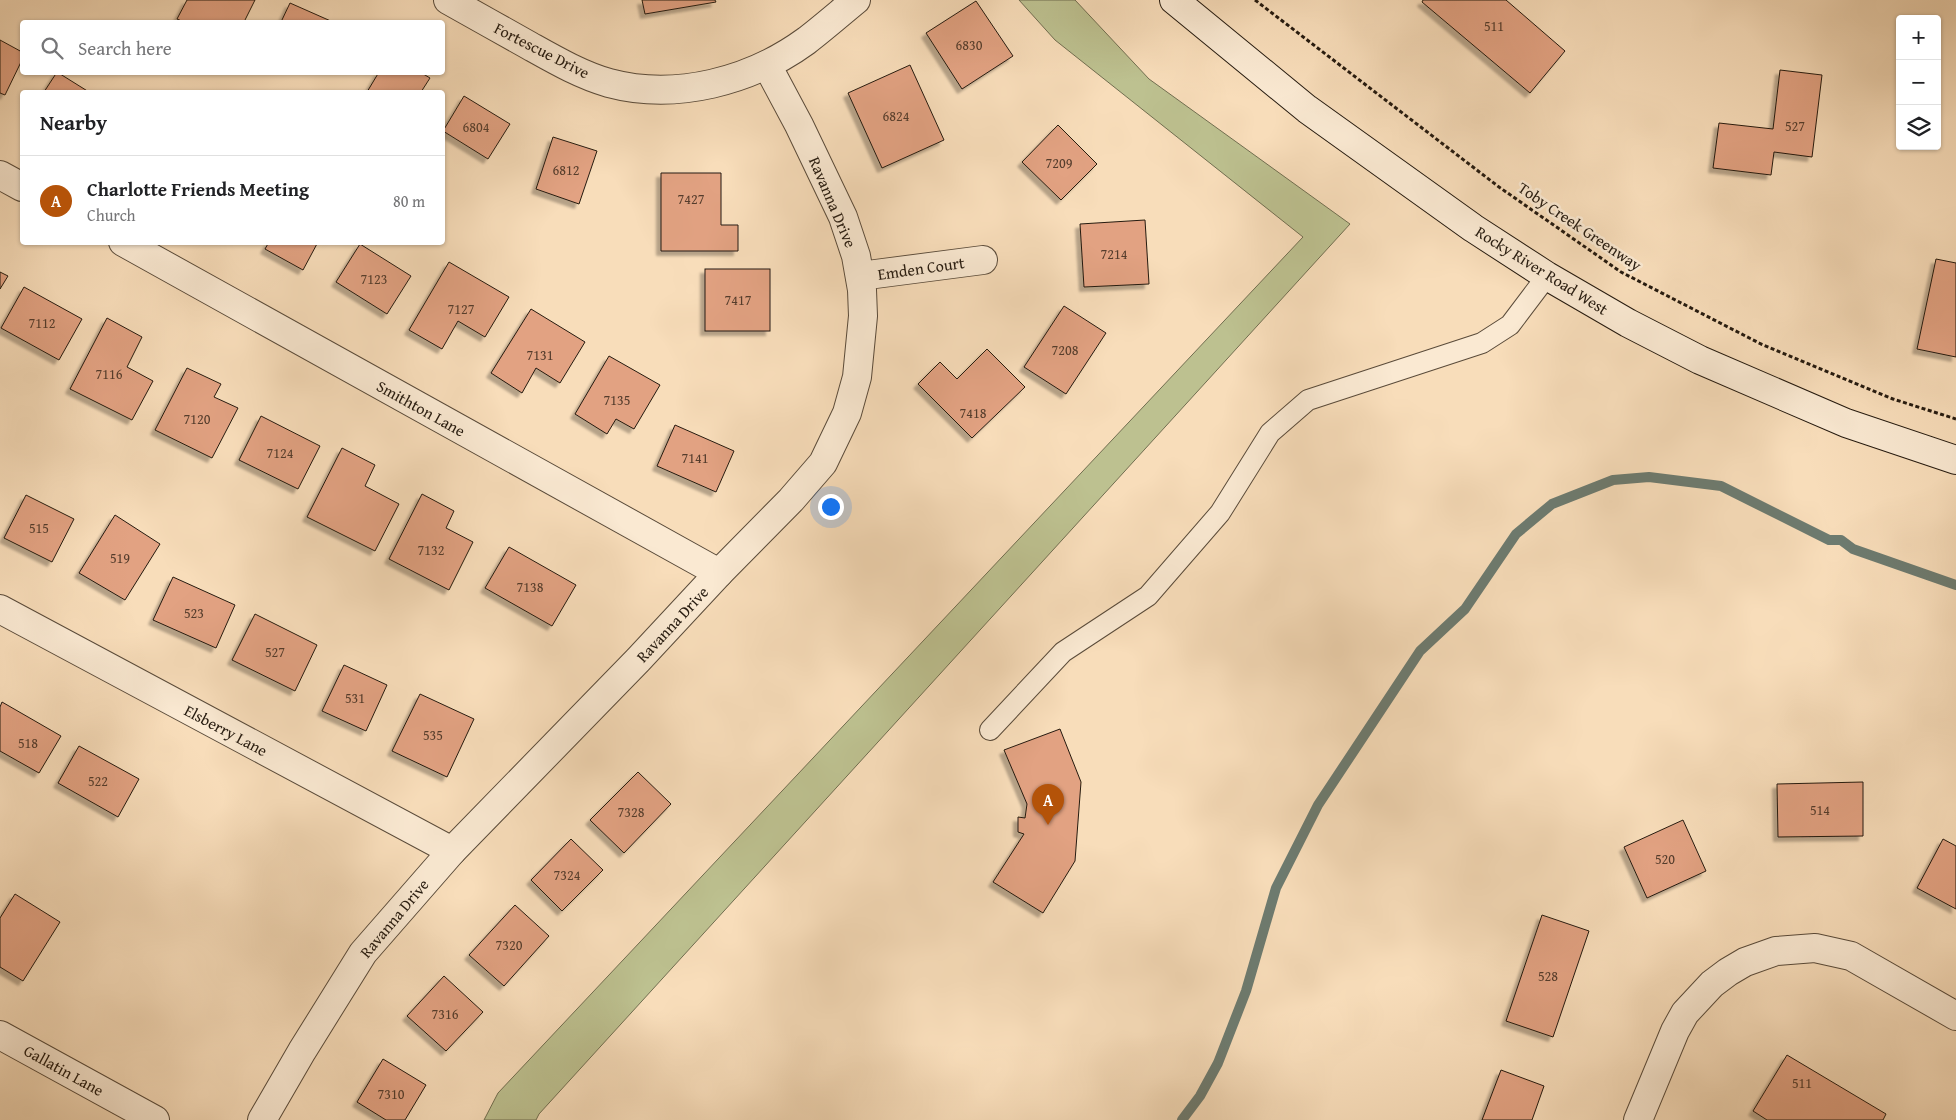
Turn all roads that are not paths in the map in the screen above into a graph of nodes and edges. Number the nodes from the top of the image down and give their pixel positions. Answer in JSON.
{"nodes":[{"id":1,"x":448,"y":0,"type":"edge"},
{"id":2,"x":856,"y":0,"type":"edge"},
{"id":3,"x":1174,"y":0,"type":"edge"},
{"id":4,"x":767,"y":65,"type":"junction"},
{"id":5,"x":0,"y":175,"type":"edge"},
{"id":6,"x":20,"y":186,"type":"edge"},
{"id":7,"x":128,"y":245,"type":"edge"},
{"id":8,"x":982,"y":260,"type":"dead end"},
{"id":9,"x":860,"y":276,"type":"junction"},
{"id":10,"x":1547,"y":276,"type":"junction"},
{"id":11,"x":1956,"y":460,"type":"edge"},
{"id":12,"x":719,"y":573,"type":"junction"},
{"id":13,"x":0,"y":608,"type":"edge"},
{"id":14,"x":990,"y":730,"type":"dead end"},
{"id":15,"x":452,"y":851,"type":"junction"},
{"id":16,"x":1956,"y":1016,"type":"edge"},
{"id":17,"x":0,"y":1035,"type":"edge"},
{"id":18,"x":155,"y":1120,"type":"edge"},
{"id":19,"x":262,"y":1120,"type":"edge"},
{"id":20,"x":1638,"y":1120,"type":"edge"}],
"edges":[{"from":1,"to":4,"type":"street","name":"Fortescue Drive"},
{"from":2,"to":4,"type":"street","name":"Fortescue Drive"},
{"from":3,"to":10,"type":"street","name":"Rocky River Road West"},
{"from":4,"to":9,"type":"street","name":"Ravanna Drive"},
{"from":5,"to":6,"type":"street"},
{"from":7,"to":12,"type":"street","name":"Smithton Lane"},
{"from":8,"to":9,"type":"street","name":"Emden Court"},
{"from":9,"to":12,"type":"street","name":"Ravanna Drive"},
{"from":10,"to":11,"type":"street","name":"Rocky River Road West"},
{"from":10,"to":14,"type":"lane"},
{"from":12,"to":15,"type":"street","name":"Ravanna Drive"},
{"from":13,"to":15,"type":"street","name":"Elsberry Lane"},
{"from":15,"to":19,"type":"street","name":"Ravanna Drive"},
{"from":16,"to":20,"type":"street"},
{"from":17,"to":18,"type":"street","name":"Gallatin Lane"}]}
